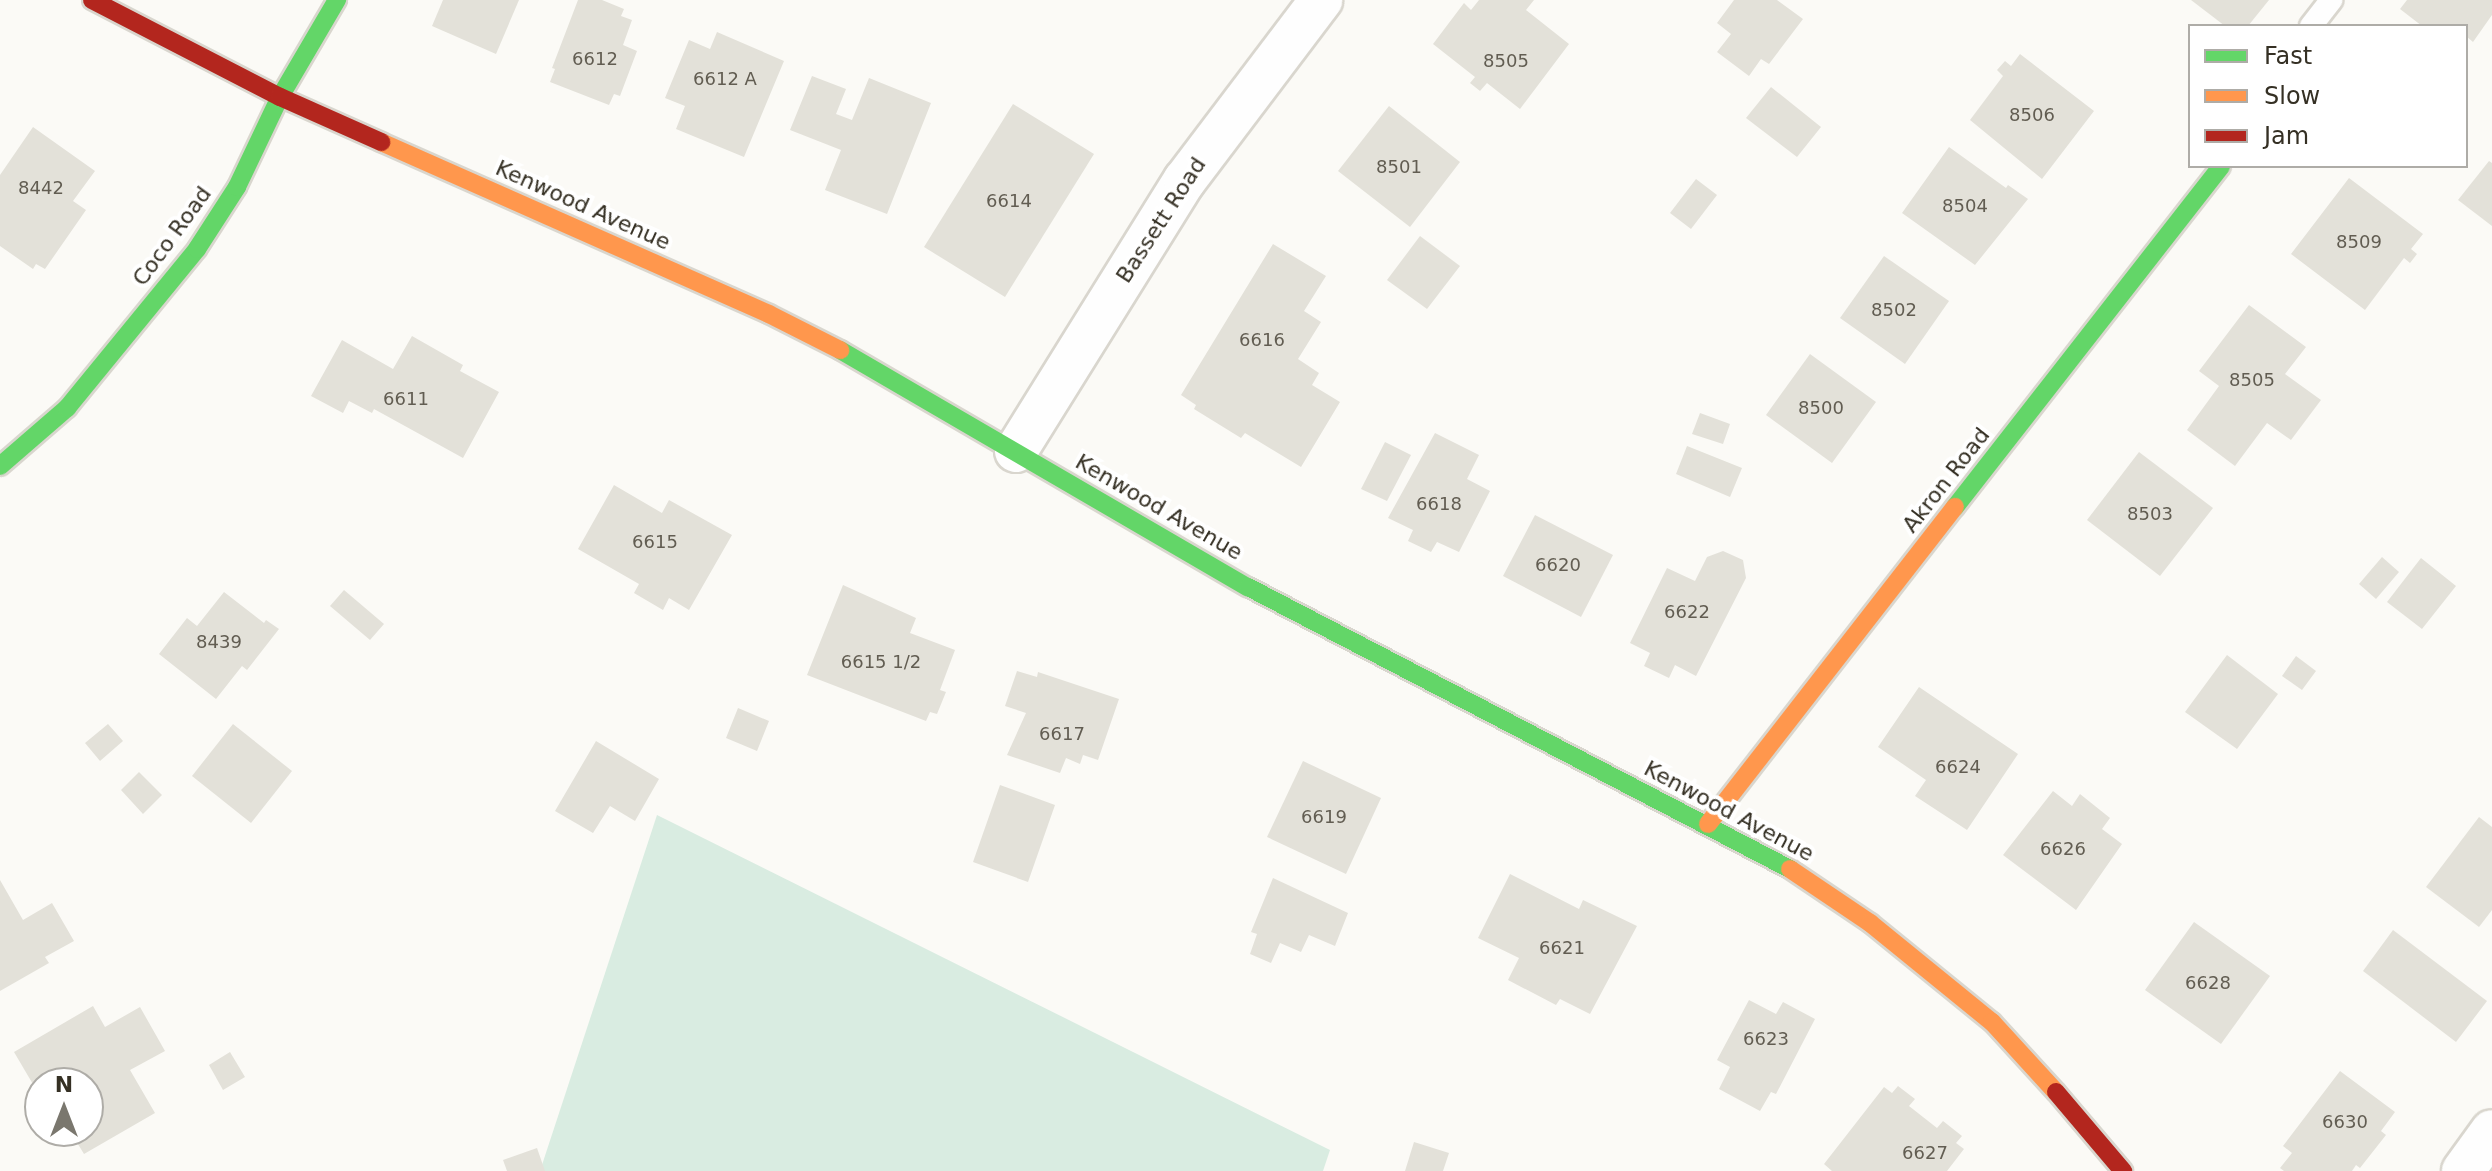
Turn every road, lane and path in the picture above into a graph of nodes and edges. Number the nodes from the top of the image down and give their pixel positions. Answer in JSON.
{"nodes":[{"id":1,"x":92,"y":0,"type":"edge"},
{"id":2,"x":337,"y":0,"type":"edge"},
{"id":3,"x":1321,"y":0,"type":"edge"},
{"id":4,"x":2331,"y":0,"type":"edge"},
{"id":5,"x":2313,"y":24,"type":"edge"},
{"id":6,"x":280,"y":97,"type":"junction"},
{"id":7,"x":2219,"y":168,"type":"edge"},
{"id":8,"x":1016,"y":451,"type":"junction"},
{"id":9,"x":0,"y":466,"type":"edge"},
{"id":10,"x":1708,"y":824,"type":"junction"},
{"id":11,"x":2492,"y":1131,"type":"edge"},
{"id":12,"x":2123,"y":1171,"type":"edge"},
{"id":13,"x":2463,"y":1171,"type":"edge"}],
"edges":[{"from":1,"to":6,"type":"street","name":"Kenwood Avenue"},
{"from":2,"to":6,"type":"street","name":"Coco Road"},
{"from":3,"to":8,"type":"street","name":"Bassett Road"},
{"from":4,"to":5,"type":"lane"},
{"from":6,"to":8,"type":"street","name":"Kenwood Avenue"},
{"from":6,"to":9,"type":"street","name":"Coco Road"},
{"from":7,"to":10,"type":"street","name":"Akron Road"},
{"from":8,"to":10,"type":"street","name":"Kenwood Avenue"},
{"from":10,"to":12,"type":"street","name":"Kenwood Avenue"},
{"from":11,"to":13,"type":"street"}]}
